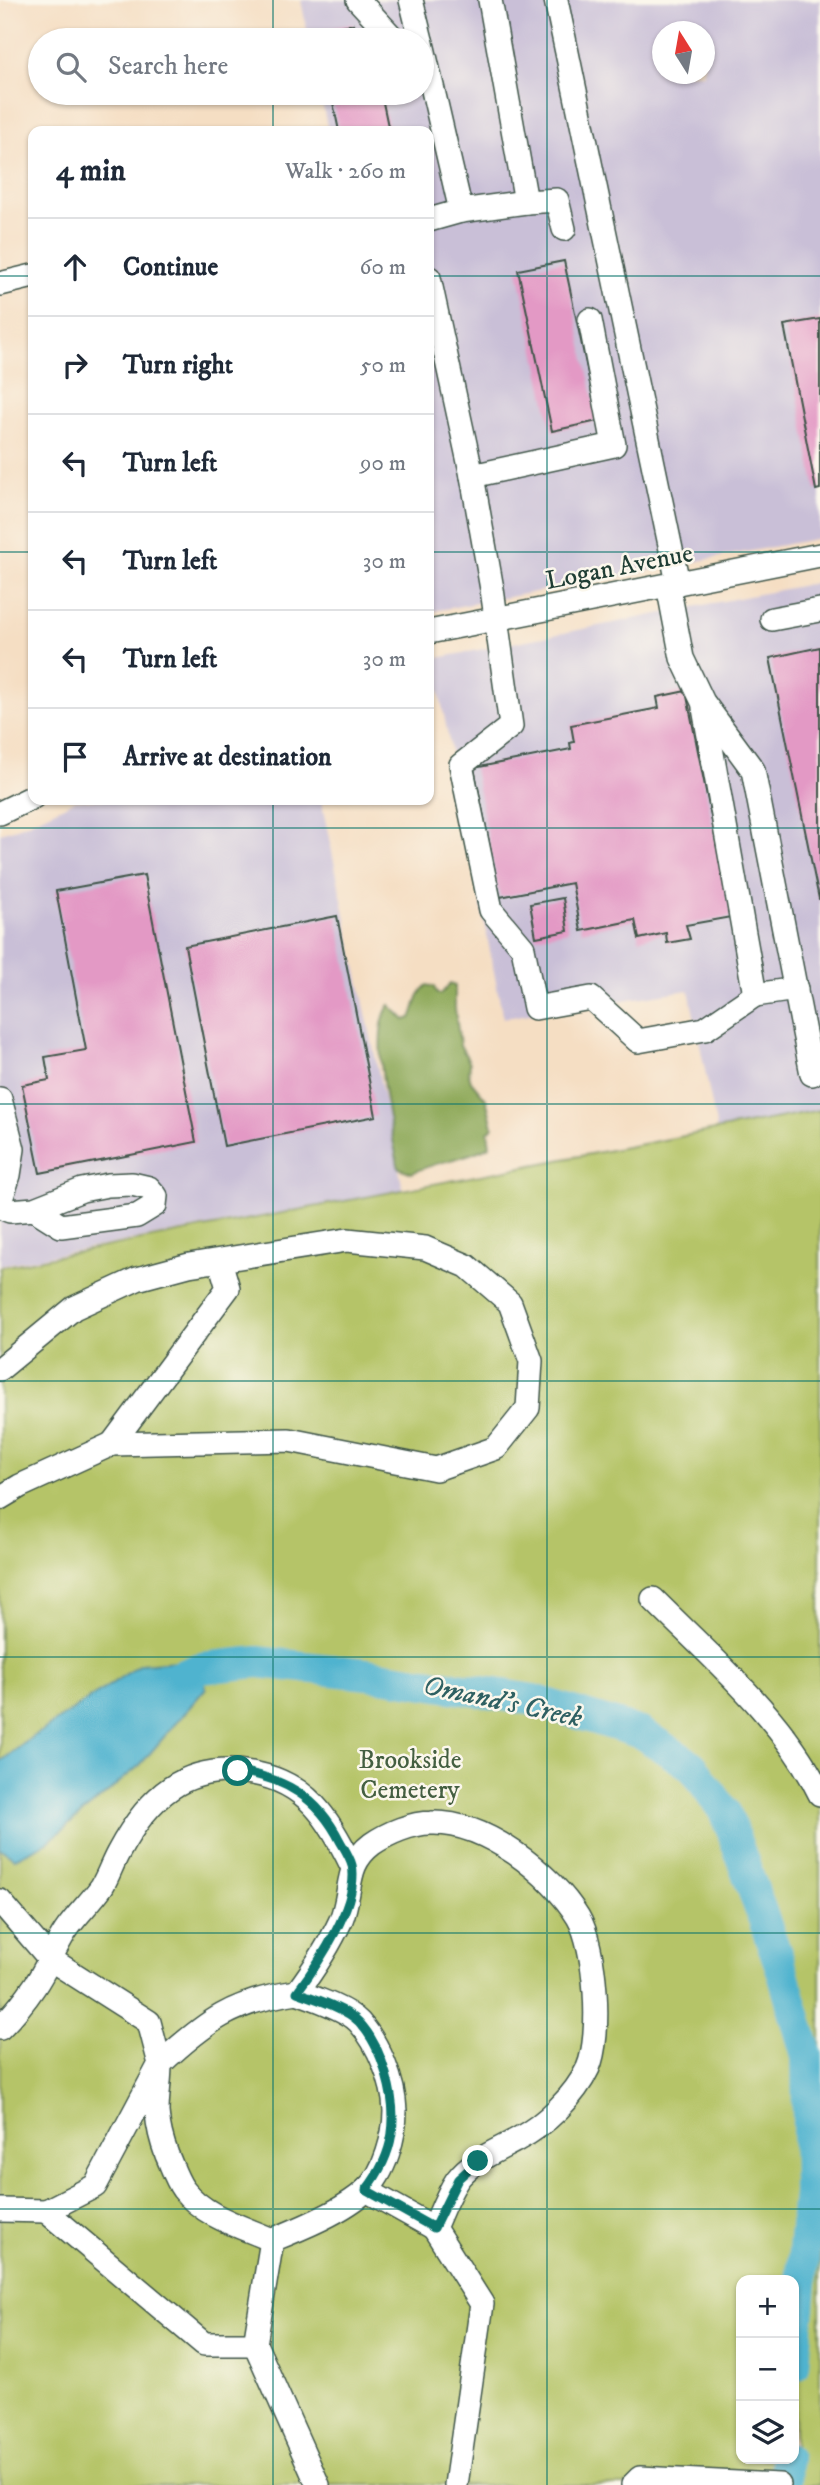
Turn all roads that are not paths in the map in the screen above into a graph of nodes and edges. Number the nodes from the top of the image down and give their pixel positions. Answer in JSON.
{"nodes":[{"id":1,"x":358,"y":0,"type":"edge"},
{"id":2,"x":411,"y":0,"type":"edge"},
{"id":3,"x":490,"y":0,"type":"edge"},
{"id":4,"x":556,"y":0,"type":"edge"},
{"id":5,"x":384,"y":28,"type":"edge"},
{"id":6,"x":418,"y":28,"type":"edge"},
{"id":7,"x":434,"y":105,"type":"edge"},
{"id":8,"x":526,"y":202,"type":"junction"},
{"id":9,"x":461,"y":211,"type":"junction"},
{"id":10,"x":434,"y":219,"type":"edge"},
{"id":11,"x":565,"y":229,"type":"dead end"},
{"id":12,"x":28,"y":277,"type":"edge"},
{"id":13,"x":0,"y":284,"type":"edge"},
{"id":14,"x":434,"y":301,"type":"edge"},
{"id":15,"x":590,"y":320,"type":"dead end"},
{"id":16,"x":472,"y":476,"type":"junction"},
{"id":17,"x":820,"y":555,"type":"edge"},
{"id":18,"x":673,"y":584,"type":"junction"},
{"id":19,"x":820,"y":610,"type":"edge"},
{"id":20,"x":495,"y":619,"type":"junction"},
{"id":21,"x":772,"y":619,"type":"dead end"},
{"id":22,"x":434,"y":631,"type":"edge"},
{"id":23,"x":703,"y":702,"type":"junction"},
{"id":24,"x":28,"y":799,"type":"edge"},
{"id":25,"x":0,"y":813,"type":"edge"},
{"id":26,"x":796,"y":989,"type":"junction"},
{"id":27,"x":755,"y":995,"type":"junction"},
{"id":28,"x":812,"y":1074,"type":"dead end"},
{"id":29,"x":0,"y":1099,"type":"edge"},
{"id":30,"x":0,"y":1205,"type":"edge"},
{"id":31,"x":34,"y":1209,"type":"dead end"},
{"id":32,"x":220,"y":1261,"type":"junction"},
{"id":33,"x":0,"y":1369,"type":"edge"},
{"id":34,"x":112,"y":1444,"type":"junction"},
{"id":35,"x":0,"y":1498,"type":"edge"},
{"id":36,"x":653,"y":1599,"type":"dead end"},
{"id":37,"x":820,"y":1794,"type":"edge"},
{"id":38,"x":352,"y":1866,"type":"junction"},
{"id":39,"x":0,"y":1901,"type":"edge"},
{"id":40,"x":50,"y":1959,"type":"junction"},
{"id":41,"x":297,"y":1992,"type":"junction"},
{"id":42,"x":0,"y":2028,"type":"edge"},
{"id":43,"x":160,"y":2064,"type":"junction"},
{"id":44,"x":366,"y":2190,"type":"junction"},
{"id":45,"x":0,"y":2210,"type":"edge"},
{"id":46,"x":46,"y":2211,"type":"junction"},
{"id":47,"x":434,"y":2228,"type":"junction"},
{"id":48,"x":272,"y":2240,"type":"junction"},
{"id":49,"x":255,"y":2344,"type":"junction"},
{"id":50,"x":771,"y":2484,"type":"edge"},
{"id":51,"x":318,"y":2485,"type":"edge"},
{"id":52,"x":456,"y":2485,"type":"edge"},
{"id":53,"x":633,"y":2485,"type":"edge"}],
"edges":[{"from":1,"to":5,"type":"street"},
{"from":2,"to":6,"type":"street"},
{"from":3,"to":8,"type":"street"},
{"from":4,"to":18,"type":"street"},
{"from":7,"to":9,"type":"street"},
{"from":8,"to":9,"type":"street"},
{"from":8,"to":11,"type":"street"},
{"from":9,"to":10,"type":"street"},
{"from":12,"to":13,"type":"street"},
{"from":14,"to":16,"type":"street"},
{"from":15,"to":16,"type":"street"},
{"from":16,"to":20,"type":"street"},
{"from":17,"to":18,"type":"street","name":"Logan Avenue"},
{"from":18,"to":20,"type":"street","name":"Logan Avenue"},
{"from":18,"to":23,"type":"street"},
{"from":19,"to":21,"type":"street"},
{"from":20,"to":22,"type":"street","name":"Logan Avenue"},
{"from":20,"to":27,"type":"street"},
{"from":23,"to":26,"type":"street"},
{"from":23,"to":27,"type":"street"},
{"from":24,"to":25,"type":"street"},
{"from":26,"to":27,"type":"street"},
{"from":26,"to":28,"type":"street"},
{"from":29,"to":30,"type":"street"},
{"from":30,"to":31,"type":"street"},
{"from":32,"to":33,"type":"street"},
{"from":32,"to":34,"type":"street"},
{"from":32,"to":34,"type":"street"},
{"from":34,"to":35,"type":"street"},
{"from":36,"to":37,"type":"street"},
{"from":38,"to":40,"type":"street"},
{"from":38,"to":41,"type":"street"},
{"from":38,"to":47,"type":"street"},
{"from":39,"to":40,"type":"street"},
{"from":40,"to":42,"type":"street"},
{"from":40,"to":43,"type":"street"},
{"from":41,"to":43,"type":"street"},
{"from":41,"to":44,"type":"street"},
{"from":43,"to":46,"type":"street"},
{"from":43,"to":48,"type":"street"},
{"from":44,"to":47,"type":"street"},
{"from":44,"to":48,"type":"street"},
{"from":45,"to":46,"type":"street"},
{"from":46,"to":49,"type":"street"},
{"from":47,"to":52,"type":"street"},
{"from":48,"to":49,"type":"street"},
{"from":49,"to":51,"type":"street"},
{"from":50,"to":53,"type":"street"}]}
